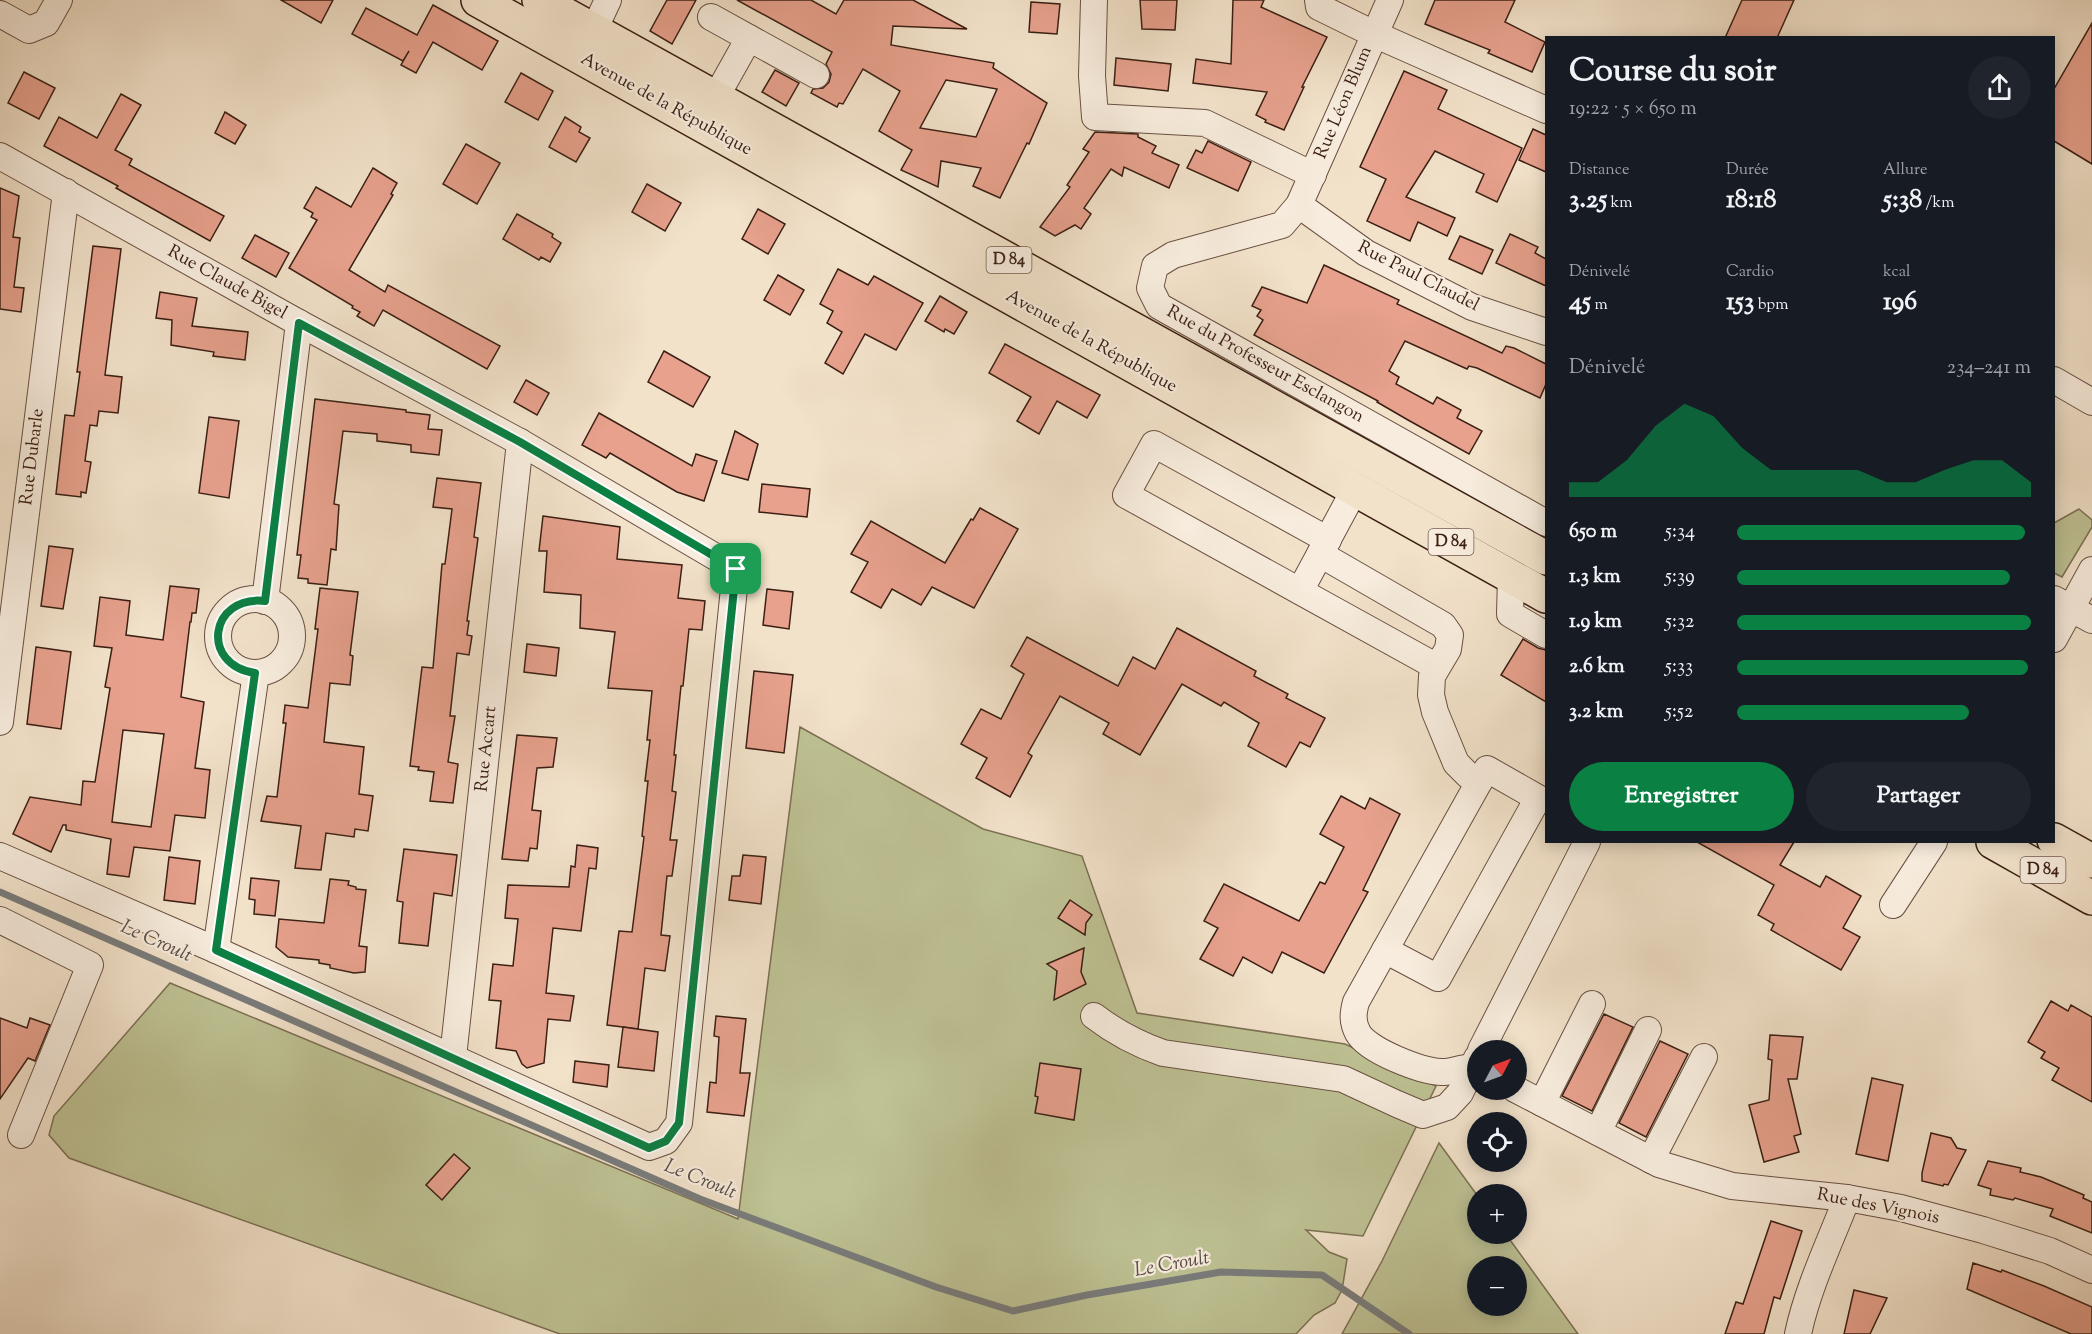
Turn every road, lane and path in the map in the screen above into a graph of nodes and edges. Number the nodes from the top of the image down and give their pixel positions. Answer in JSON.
{"nodes":[{"id":1,"x":59,"y":0,"type":"edge"},
{"id":2,"x":478,"y":0,"type":"edge"},
{"id":3,"x":539,"y":0,"type":"edge"},
{"id":4,"x":608,"y":0,"type":"edge"},
{"id":5,"x":1094,"y":0,"type":"edge"},
{"id":6,"x":1318,"y":0,"type":"edge"},
{"id":7,"x":1390,"y":0,"type":"edge"},
{"id":8,"x":0,"y":14,"type":"edge"},
{"id":9,"x":711,"y":17,"type":"dead end"},
{"id":10,"x":594,"y":30,"type":"junction"},
{"id":11,"x":1374,"y":34,"type":"junction"},
{"id":12,"x":749,"y":38,"type":"junction"},
{"id":13,"x":816,"y":75,"type":"dead end"},
{"id":14,"x":716,"y":98,"type":"junction"},
{"id":15,"x":1545,"y":110,"type":"edge"},
{"id":16,"x":0,"y":156,"type":"edge"},
{"id":17,"x":1313,"y":175,"type":"junction"},
{"id":18,"x":66,"y":192,"type":"junction"},
{"id":19,"x":1299,"y":205,"type":"junction"},
{"id":20,"x":299,"y":323,"type":"junction"},
{"id":21,"x":1545,"y":332,"type":"edge"},
{"id":22,"x":2055,"y":381,"type":"edge"},
{"id":23,"x":2092,"y":402,"type":"edge"},
{"id":24,"x":520,"y":442,"type":"junction"},
{"id":25,"x":1355,"y":489,"type":"junction"},
{"id":26,"x":1545,"y":523,"type":"edge"},
{"id":27,"x":1324,"y":547,"type":"junction"},
{"id":28,"x":1545,"y":557,"type":"edge"},
{"id":29,"x":2092,"y":570,"type":"edge"},
{"id":30,"x":1511,"y":576,"type":"junction"},
{"id":31,"x":1300,"y":591,"type":"junction"},
{"id":32,"x":1545,"y":595,"type":"edge"},
{"id":33,"x":265,"y":601,"type":"junction"},
{"id":34,"x":2072,"y":609,"type":"edge"},
{"id":35,"x":1545,"y":634,"type":"edge"},
{"id":36,"x":2055,"y":637,"type":"edge"},
{"id":37,"x":1437,"y":667,"type":"junction"},
{"id":38,"x":255,"y":673,"type":"junction"},
{"id":39,"x":0,"y":722,"type":"edge"},
{"id":40,"x":1479,"y":782,"type":"junction"},
{"id":41,"x":2055,"y":841,"type":"edge"},
{"id":42,"x":1586,"y":843,"type":"edge"},
{"id":43,"x":1933,"y":843,"type":"edge"},
{"id":44,"x":1995,"y":843,"type":"edge"},
{"id":45,"x":0,"y":856,"type":"edge"},
{"id":46,"x":2092,"y":861,"type":"edge"},
{"id":47,"x":2092,"y":898,"type":"edge"},
{"id":48,"x":1893,"y":905,"type":"dead end"},
{"id":49,"x":0,"y":920,"type":"edge"},
{"id":50,"x":216,"y":950,"type":"junction"},
{"id":51,"x":1385,"y":950,"type":"junction"},
{"id":52,"x":1592,"y":1004,"type":"dead end"},
{"id":53,"x":1094,"y":1016,"type":"dead end"},
{"id":54,"x":1648,"y":1030,"type":"dead end"},
{"id":55,"x":1488,"y":1040,"type":"edge"},
{"id":56,"x":453,"y":1057,"type":"junction"},
{"id":57,"x":1704,"y":1058,"type":"dead end"},
{"id":58,"x":1467,"y":1065,"type":"edge"},
{"id":59,"x":1467,"y":1080,"type":"edge"},
{"id":60,"x":1527,"y":1095,"type":"edge"},
{"id":61,"x":1542,"y":1103,"type":"junction"},
{"id":62,"x":1598,"y":1132,"type":"junction"},
{"id":63,"x":21,"y":1135,"type":"dead end"},
{"id":64,"x":1655,"y":1162,"type":"junction"},
{"id":65,"x":1847,"y":1198,"type":"junction"},
{"id":66,"x":2092,"y":1269,"type":"edge"},
{"id":67,"x":1798,"y":1334,"type":"edge"}],
"edges":[{"from":1,"to":8,"type":"street"},
{"from":2,"to":25,"type":"main road","name":"Avenue de la République","number":"D 84"},
{"from":3,"to":10,"type":"main road","name":"Avenue de la République","number":"D 84"},
{"from":4,"to":10,"type":"street"},
{"from":5,"to":17,"type":"street"},
{"from":6,"to":11,"type":"street"},
{"from":7,"to":11,"type":"street","name":"Rue Léon Blum"},
{"from":9,"to":12,"type":"street"},
{"from":10,"to":14,"type":"main road","name":"Avenue de la République","number":"D 84"},
{"from":11,"to":15,"type":"street"},
{"from":11,"to":17,"type":"street","name":"Rue Léon Blum"},
{"from":12,"to":13,"type":"street"},
{"from":12,"to":14,"type":"street"},
{"from":14,"to":28,"type":"main road","name":"Avenue de la République","number":"D 84"},
{"from":16,"to":18,"type":"street","name":"Rue Claude Bigel"},
{"from":17,"to":19,"type":"street","name":"Rue Léon Blum"},
{"from":18,"to":20,"type":"street","name":"Rue Claude Bigel"},
{"from":18,"to":39,"type":"street","name":"Rue Dubarle"},
{"from":19,"to":21,"type":"street","name":"Rue Paul Claudel"},
{"from":19,"to":26,"type":"street","name":"Rue du Professeur Esclangon"},
{"from":20,"to":24,"type":"street","name":"Rue Claude Bigel"},
{"from":20,"to":33,"type":"street"},
{"from":22,"to":23,"type":"street"},
{"from":24,"to":56,"type":"street","name":"Rue Accart"},
{"from":24,"to":56,"type":"street","name":"Rue Claude Bigel"},
{"from":25,"to":27,"type":"street"},
{"from":25,"to":30,"type":"main road","name":"Avenue de la République","number":"D 84"},
{"from":27,"to":31,"type":"street"},
{"from":27,"to":31,"type":"street"},
{"from":27,"to":37,"type":"street"},
{"from":29,"to":34,"type":"street"},
{"from":30,"to":32,"type":"main road","name":"Avenue de la République","number":"D 84"},
{"from":30,"to":35,"type":"street"},
{"from":31,"to":37,"type":"street"},
{"from":33,"to":38,"type":"street"},
{"from":33,"to":38,"type":"street"},
{"from":34,"to":36,"type":"street"},
{"from":37,"to":40,"type":"street"},
{"from":38,"to":50,"type":"street"},
{"from":40,"to":51,"type":"street"},
{"from":40,"to":51,"type":"street"},
{"from":41,"to":46,"type":"main road","number":"D 84"},
{"from":42,"to":55,"type":"street"},
{"from":43,"to":48,"type":"street"},
{"from":44,"to":47,"type":"main road","number":"D 84"},
{"from":45,"to":50,"type":"street"},
{"from":49,"to":63,"type":"street"},
{"from":50,"to":56,"type":"street"},
{"from":51,"to":58,"type":"street"},
{"from":52,"to":61,"type":"street"},
{"from":53,"to":59,"type":"street"},
{"from":54,"to":62,"type":"street"},
{"from":57,"to":64,"type":"street"},
{"from":60,"to":61,"type":"street","name":"Rue des Vignois"},
{"from":61,"to":62,"type":"street","name":"Rue des Vignois"},
{"from":62,"to":64,"type":"street","name":"Rue des Vignois"},
{"from":64,"to":65,"type":"street","name":"Rue des Vignois"},
{"from":65,"to":66,"type":"street","name":"Rue des Vignois"},
{"from":65,"to":67,"type":"street"}]}
